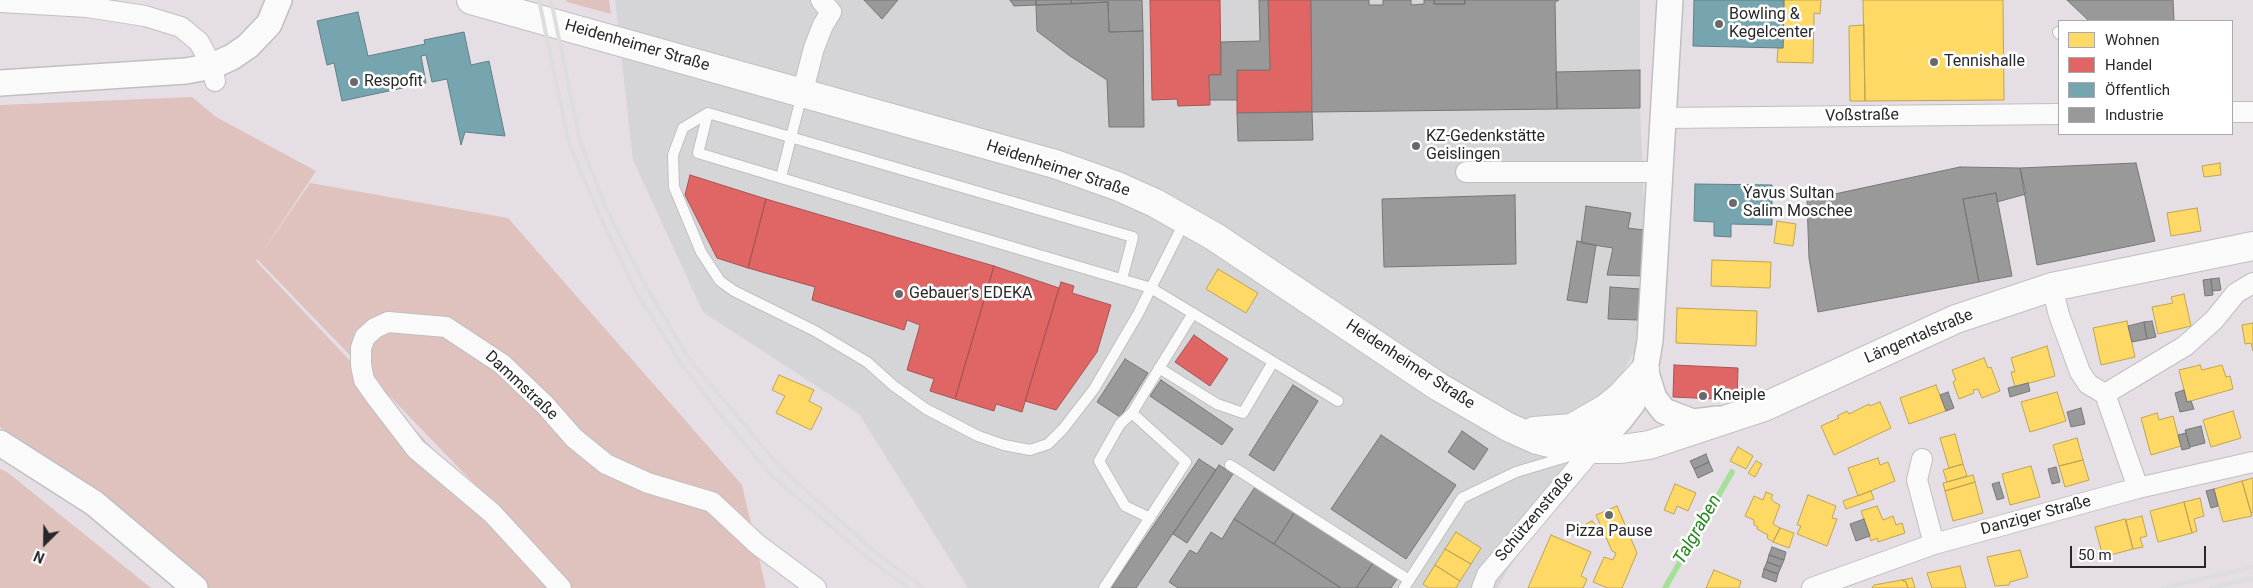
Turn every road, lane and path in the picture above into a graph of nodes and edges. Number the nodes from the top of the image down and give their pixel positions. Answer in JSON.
{"nodes":[{"id":1,"x":279,"y":0,"type":"edge"},
{"id":2,"x":472,"y":0,"type":"edge"},
{"id":3,"x":821,"y":0,"type":"edge"},
{"id":4,"x":1670,"y":0,"type":"edge"},
{"id":5,"x":24,"y":1,"type":"edge"},
{"id":6,"x":0,"y":2,"type":"edge"},
{"id":7,"x":214,"y":73,"type":"junction"},
{"id":8,"x":0,"y":83,"type":"edge"},
{"id":9,"x":802,"y":94,"type":"junction"},
{"id":10,"x":2233,"y":112,"type":"edge"},
{"id":11,"x":2253,"y":112,"type":"edge"},
{"id":12,"x":708,"y":113,"type":"junction"},
{"id":13,"x":2058,"y":114,"type":"edge"},
{"id":14,"x":1664,"y":118,"type":"junction"},
{"id":15,"x":790,"y":135,"type":"junction"},
{"id":16,"x":1466,"y":172,"type":"dead end"},
{"id":17,"x":1661,"y":172,"type":"junction"},
{"id":18,"x":781,"y":177,"type":"junction"},
{"id":19,"x":1186,"y":219,"type":"junction"},
{"id":20,"x":2253,"y":246,"type":"edge"},
{"id":21,"x":1122,"y":279,"type":"junction"},
{"id":22,"x":2253,"y":283,"type":"edge"},
{"id":23,"x":2052,"y":287,"type":"junction"},
{"id":24,"x":1150,"y":288,"type":"junction"},
{"id":25,"x":1193,"y":313,"type":"junction"},
{"id":26,"x":1273,"y":362,"type":"junction"},
{"id":27,"x":1159,"y":368,"type":"junction"},
{"id":28,"x":1646,"y":370,"type":"junction"},
{"id":29,"x":2105,"y":394,"type":"junction"},
{"id":30,"x":1338,"y":401,"type":"dead end"},
{"id":31,"x":1132,"y":413,"type":"junction"},
{"id":32,"x":1739,"y":416,"type":"junction"},
{"id":33,"x":1520,"y":429,"type":"junction"},
{"id":34,"x":0,"y":443,"type":"edge"},
{"id":35,"x":1592,"y":449,"type":"junction"},
{"id":36,"x":1922,"y":459,"type":"dead end"},
{"id":37,"x":2253,"y":462,"type":"edge"},
{"id":38,"x":1230,"y":465,"type":"dead end"},
{"id":39,"x":2138,"y":488,"type":"junction"},
{"id":40,"x":1150,"y":518,"type":"junction"},
{"id":41,"x":1934,"y":544,"type":"junction"},
{"id":42,"x":1407,"y":584,"type":"edge"},
{"id":43,"x":195,"y":588,"type":"edge"},
{"id":44,"x":561,"y":588,"type":"edge"},
{"id":45,"x":816,"y":588,"type":"edge"},
{"id":46,"x":1104,"y":588,"type":"edge"},
{"id":47,"x":1482,"y":588,"type":"edge"},
{"id":48,"x":1812,"y":588,"type":"edge"}],
"edges":[{"from":1,"to":7,"type":"street"},
{"from":2,"to":9,"type":"main road","name":"Heidenheimer Straße"},
{"from":3,"to":9,"type":"street"},
{"from":4,"to":14,"type":"street"},
{"from":5,"to":6,"type":"street"},
{"from":5,"to":7,"type":"street"},
{"from":7,"to":8,"type":"street"},
{"from":9,"to":15,"type":"lane"},
{"from":9,"to":19,"type":"main road","name":"Heidenheimer Straße"},
{"from":10,"to":11,"type":"street"},
{"from":12,"to":15,"type":"lane"},
{"from":12,"to":18,"type":"lane"},
{"from":12,"to":24,"type":"lane"},
{"from":13,"to":14,"type":"street","name":"Voßstraße"},
{"from":14,"to":17,"type":"street"},
{"from":15,"to":18,"type":"lane"},
{"from":15,"to":21,"type":"lane"},
{"from":16,"to":17,"type":"street"},
{"from":17,"to":28,"type":"street"},
{"from":18,"to":21,"type":"lane"},
{"from":19,"to":24,"type":"lane"},
{"from":19,"to":33,"type":"main road","name":"Heidenheimer Straße"},
{"from":20,"to":23,"type":"main road","name":"Längentalstraße"},
{"from":21,"to":24,"type":"lane"},
{"from":22,"to":29,"type":"street"},
{"from":23,"to":29,"type":"street"},
{"from":23,"to":32,"type":"main road","name":"Längentalstraße"},
{"from":24,"to":25,"type":"lane"},
{"from":25,"to":26,"type":"lane"},
{"from":25,"to":27,"type":"lane"},
{"from":26,"to":27,"type":"lane"},
{"from":26,"to":30,"type":"lane"},
{"from":27,"to":31,"type":"lane"},
{"from":28,"to":32,"type":"street"},
{"from":28,"to":33,"type":"main road"},
{"from":28,"to":35,"type":"street"},
{"from":29,"to":39,"type":"street"},
{"from":31,"to":40,"type":"lane"},
{"from":31,"to":40,"type":"lane"},
{"from":32,"to":35,"type":"main road","name":"Längentalstraße"},
{"from":33,"to":35,"type":"main road","name":"Heidenheimer Straße"},
{"from":34,"to":43,"type":"street"},
{"from":35,"to":42,"type":"lane"},
{"from":35,"to":47,"type":"street","name":"Schützenstraße"},
{"from":36,"to":41,"type":"street"},
{"from":37,"to":39,"type":"street","name":"Danziger Straße"},
{"from":38,"to":42,"type":"lane"},
{"from":39,"to":41,"type":"street","name":"Danziger Straße"},
{"from":40,"to":46,"type":"lane"},
{"from":41,"to":48,"type":"street","name":"Danziger Straße"},
{"from":44,"to":45,"type":"street","name":"Dammstraße"}]}
